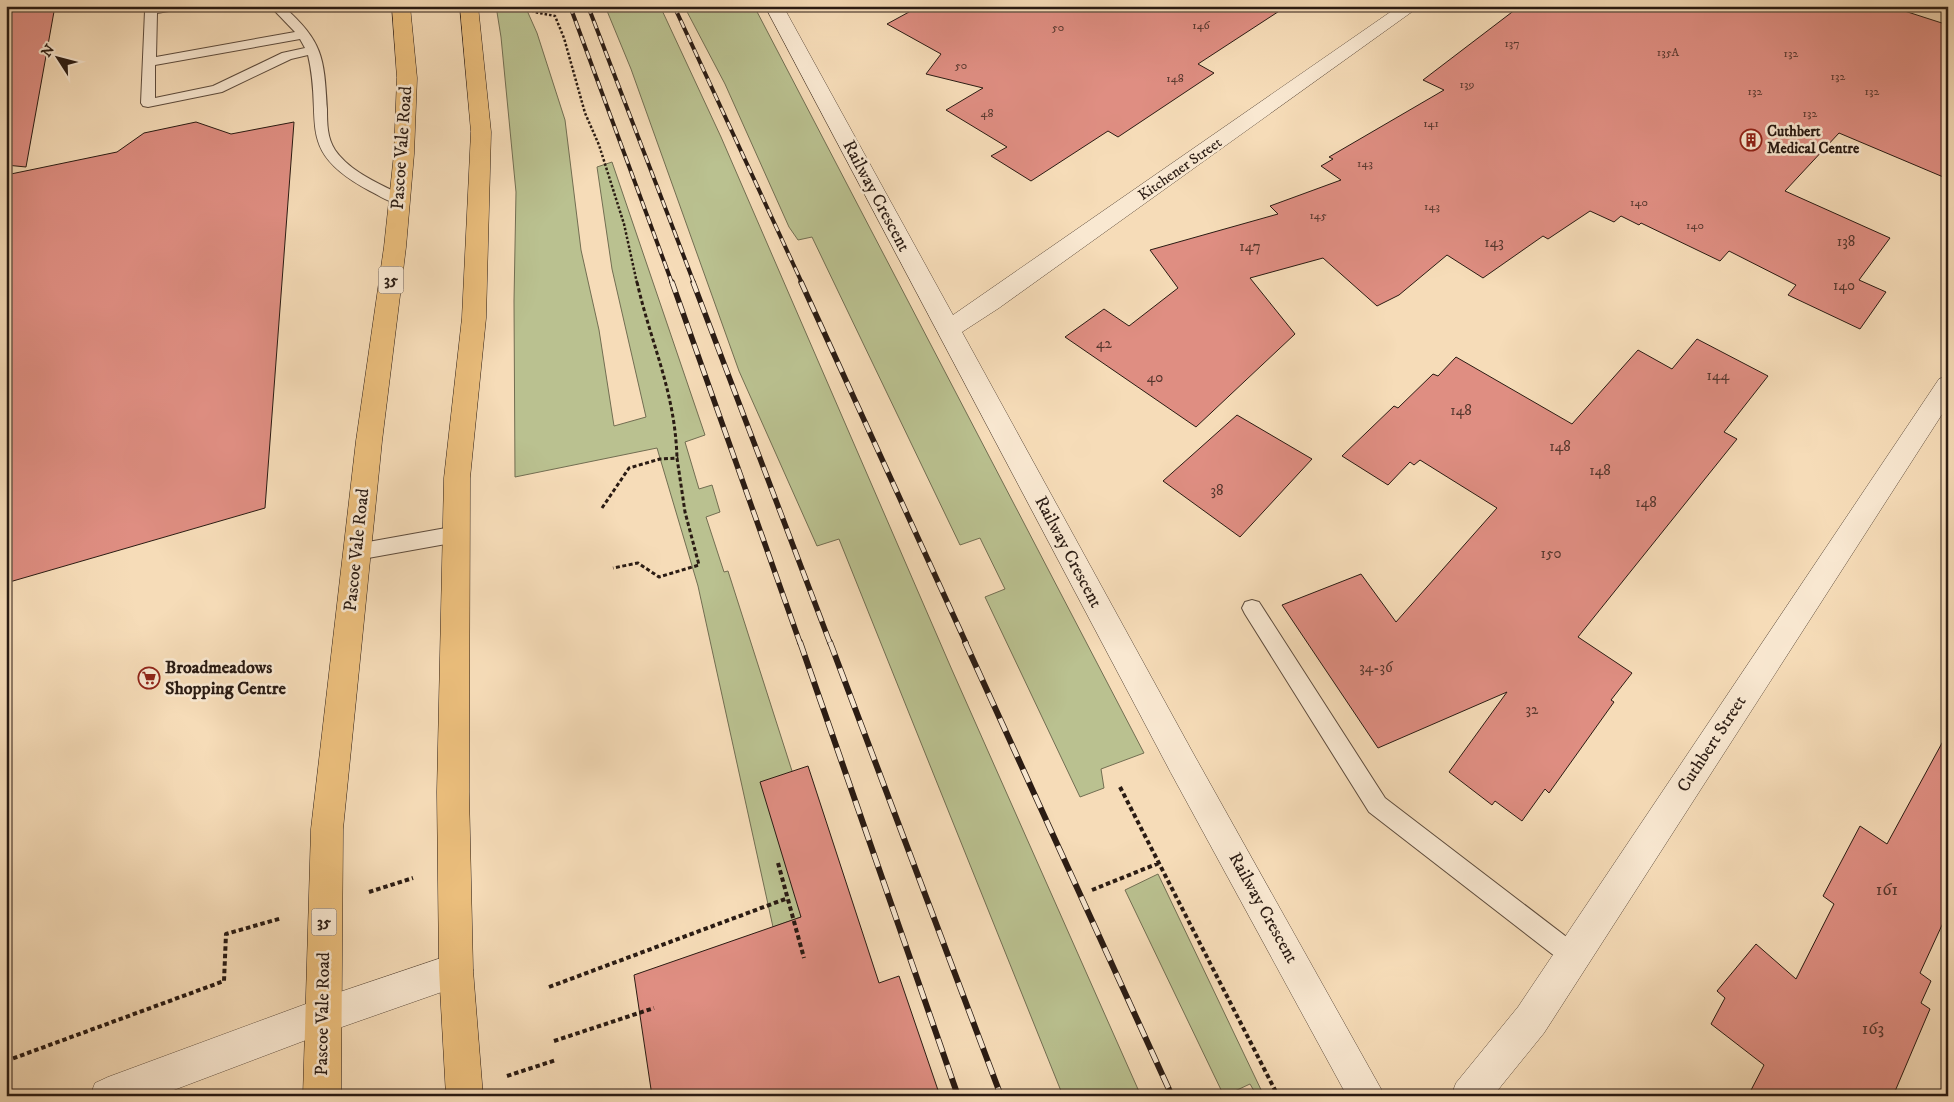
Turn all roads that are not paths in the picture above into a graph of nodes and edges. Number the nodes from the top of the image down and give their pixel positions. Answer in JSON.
{"nodes":[{"id":1,"x":176,"y":6,"type":"edge"},
{"id":2,"x":276,"y":6,"type":"edge"},
{"id":3,"x":401,"y":6,"type":"edge"},
{"id":4,"x":469,"y":6,"type":"edge"},
{"id":5,"x":774,"y":6,"type":"edge"},
{"id":6,"x":1411,"y":6,"type":"edge"},
{"id":7,"x":147,"y":9,"type":"edge"},
{"id":8,"x":305,"y":34,"type":"junction"},
{"id":9,"x":314,"y":50,"type":"junction"},
{"id":10,"x":149,"y":62,"type":"junction"},
{"id":11,"x":400,"y":200,"type":"junction"},
{"id":12,"x":947,"y":330,"type":"junction"},
{"id":13,"x":1948,"y":385,"type":"edge"},
{"id":14,"x":457,"y":534,"type":"junction"},
{"id":15,"x":357,"y":552,"type":"junction"},
{"id":16,"x":1252,"y":608,"type":"dead end"},
{"id":17,"x":1573,"y":956,"type":"junction"},
{"id":18,"x":456,"y":970,"type":"junction"},
{"id":19,"x":322,"y":1016,"type":"junction"},
{"id":20,"x":466,"y":1094,"type":"edge"},
{"id":21,"x":108,"y":1096,"type":"edge"},
{"id":22,"x":322,"y":1096,"type":"edge"},
{"id":23,"x":1367,"y":1096,"type":"edge"},
{"id":24,"x":1469,"y":1096,"type":"edge"}],
"edges":[{"from":1,"to":7,"type":"lane"},
{"from":2,"to":8,"type":"lane"},
{"from":3,"to":11,"type":"main road","name":"Pascoe Vale Road","number":"35"},
{"from":4,"to":14,"type":"main road"},
{"from":5,"to":12,"type":"street","name":"Railway Crescent"},
{"from":6,"to":12,"type":"street","name":"Kitchener Street"},
{"from":7,"to":10,"type":"lane"},
{"from":8,"to":9,"type":"lane"},
{"from":8,"to":10,"type":"lane"},
{"from":9,"to":10,"type":"lane"},
{"from":9,"to":11,"type":"lane"},
{"from":11,"to":15,"type":"main road","name":"Pascoe Vale Road","number":"35"},
{"from":12,"to":23,"type":"street","name":"Railway Crescent"},
{"from":13,"to":17,"type":"street","name":"Cuthbert Street"},
{"from":14,"to":15,"type":"lane"},
{"from":14,"to":18,"type":"main road"},
{"from":15,"to":19,"type":"main road","name":"Pascoe Vale Road","number":"35"},
{"from":16,"to":17,"type":"lane"},
{"from":17,"to":24,"type":"street","name":"Cuthbert Street"},
{"from":18,"to":19,"type":"street"},
{"from":18,"to":20,"type":"main road"},
{"from":19,"to":21,"type":"street"},
{"from":19,"to":22,"type":"main road","name":"Pascoe Vale Road","number":"35"}]}
